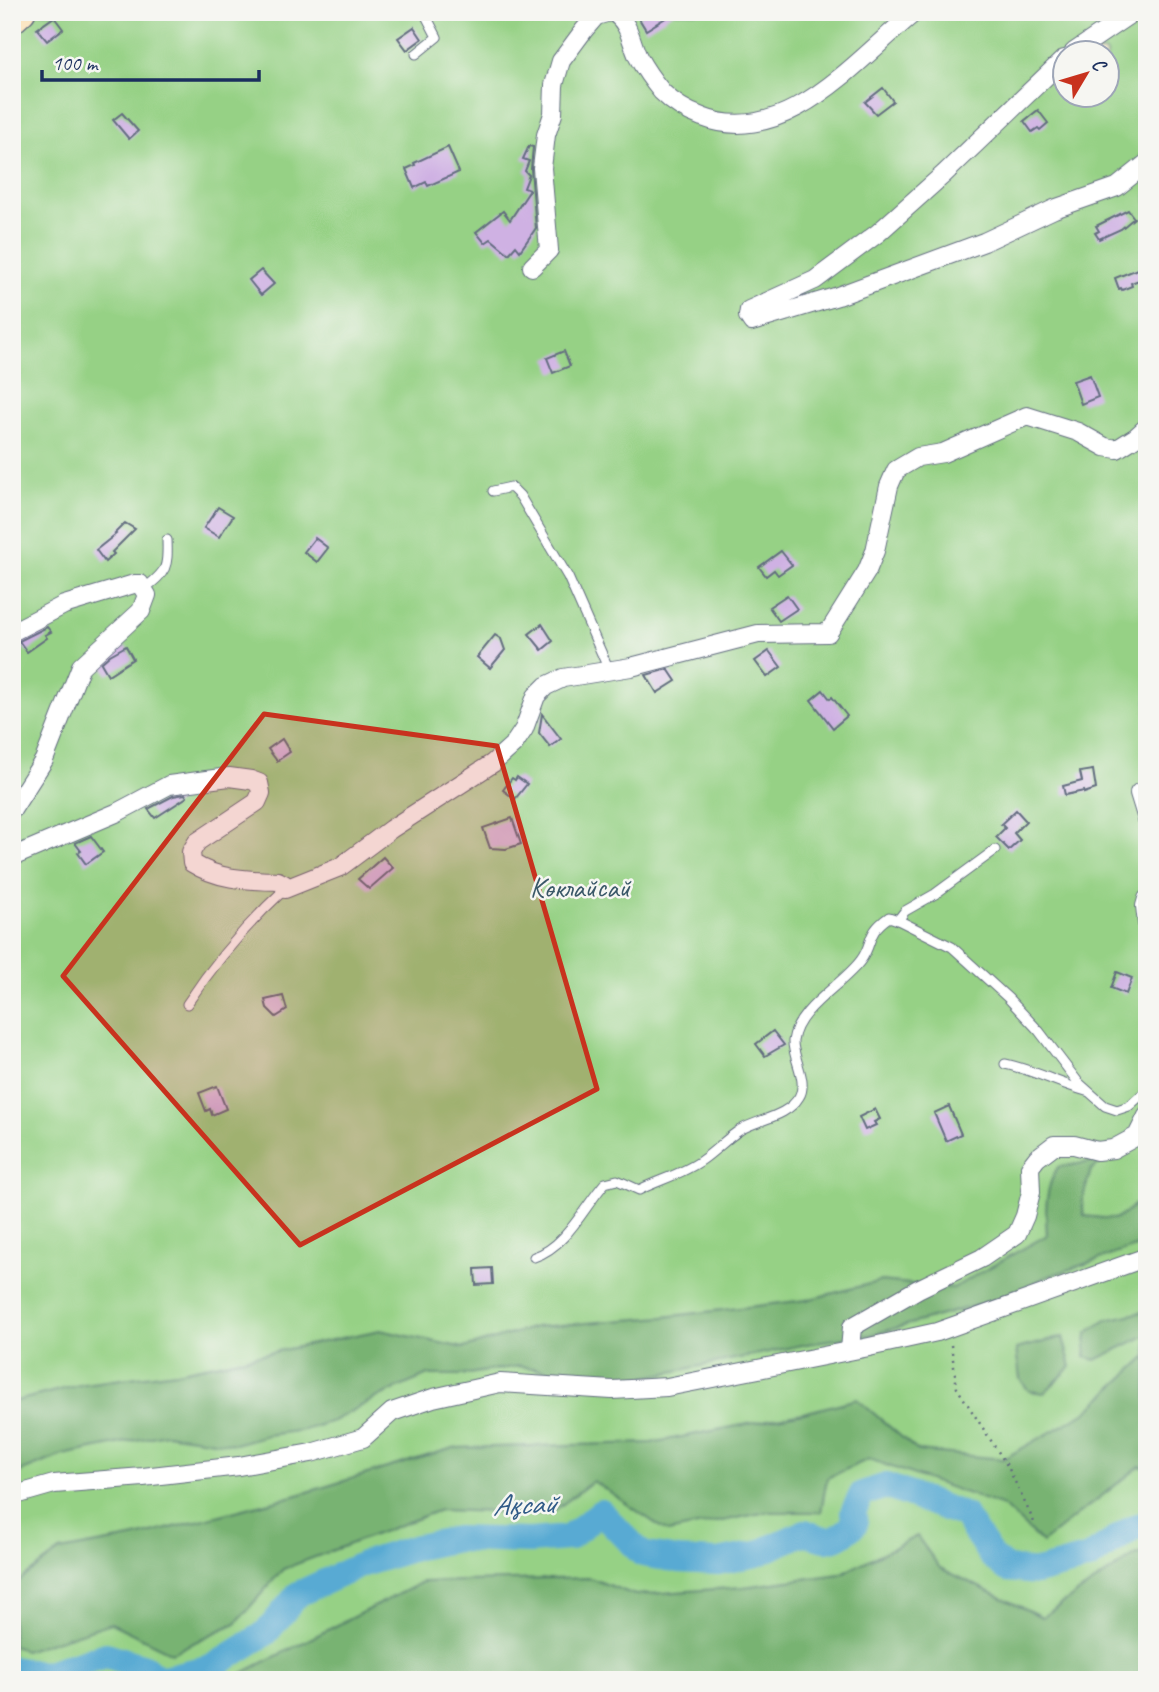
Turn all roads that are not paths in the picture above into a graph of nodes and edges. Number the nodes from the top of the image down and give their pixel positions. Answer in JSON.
{"nodes":[{"id":1,"x":23,"y":12,"type":"edge"},
{"id":2,"x":425,"y":12,"type":"edge"},
{"id":3,"x":612,"y":12,"type":"edge"},
{"id":4,"x":915,"y":12,"type":"edge"},
{"id":5,"x":1133,"y":12,"type":"edge"},
{"id":6,"x":12,"y":22,"type":"edge"},
{"id":7,"x":1095,"y":38,"type":"edge"},
{"id":8,"x":416,"y":54,"type":"dead end"},
{"id":9,"x":1050,"y":73,"type":"edge"},
{"id":10,"x":1147,"y":163,"type":"edge"},
{"id":11,"x":532,"y":267,"type":"dead end"},
{"id":12,"x":1147,"y":427,"type":"edge"},
{"id":13,"x":493,"y":491,"type":"dead end"},
{"id":14,"x":167,"y":540,"type":"dead end"},
{"id":15,"x":144,"y":589,"type":"junction"},
{"id":16,"x":12,"y":632,"type":"edge"},
{"id":17,"x":609,"y":670,"type":"junction"},
{"id":18,"x":1147,"y":793,"type":"edge"},
{"id":19,"x":12,"y":810,"type":"edge"},
{"id":20,"x":1147,"y":820,"type":"edge"},
{"id":21,"x":995,"y":850,"type":"dead end"},
{"id":22,"x":12,"y":858,"type":"edge"},
{"id":23,"x":285,"y":889,"type":"junction"},
{"id":24,"x":1147,"y":899,"type":"edge"},
{"id":25,"x":898,"y":920,"type":"junction"},
{"id":26,"x":1147,"y":924,"type":"edge"},
{"id":27,"x":187,"y":1004,"type":"dead end"},
{"id":28,"x":1005,"y":1064,"type":"dead end"},
{"id":29,"x":1147,"y":1090,"type":"edge"},
{"id":30,"x":1087,"y":1091,"type":"junction"},
{"id":31,"x":1147,"y":1116,"type":"edge"},
{"id":32,"x":534,"y":1257,"type":"dead end"},
{"id":33,"x":1147,"y":1257,"type":"edge"},
{"id":34,"x":850,"y":1350,"type":"junction"},
{"id":35,"x":12,"y":1496,"type":"edge"}],
"edges":[{"from":1,"to":6,"type":"street"},
{"from":2,"to":8,"type":"lane"},
{"from":3,"to":4,"type":"street"},
{"from":3,"to":11,"type":"street"},
{"from":5,"to":7,"type":"street"},
{"from":9,"to":10,"type":"street"},
{"from":12,"to":17,"type":"street"},
{"from":13,"to":17,"type":"lane"},
{"from":14,"to":15,"type":"lane"},
{"from":15,"to":16,"type":"street"},
{"from":15,"to":19,"type":"street"},
{"from":17,"to":23,"type":"street"},
{"from":18,"to":20,"type":"street"},
{"from":21,"to":25,"type":"lane"},
{"from":22,"to":23,"type":"street"},
{"from":23,"to":27,"type":"lane"},
{"from":24,"to":26,"type":"street"},
{"from":25,"to":30,"type":"lane"},
{"from":25,"to":32,"type":"lane"},
{"from":28,"to":30,"type":"lane"},
{"from":29,"to":30,"type":"lane"},
{"from":31,"to":34,"type":"street"},
{"from":33,"to":34,"type":"street"},
{"from":34,"to":35,"type":"street"}]}
